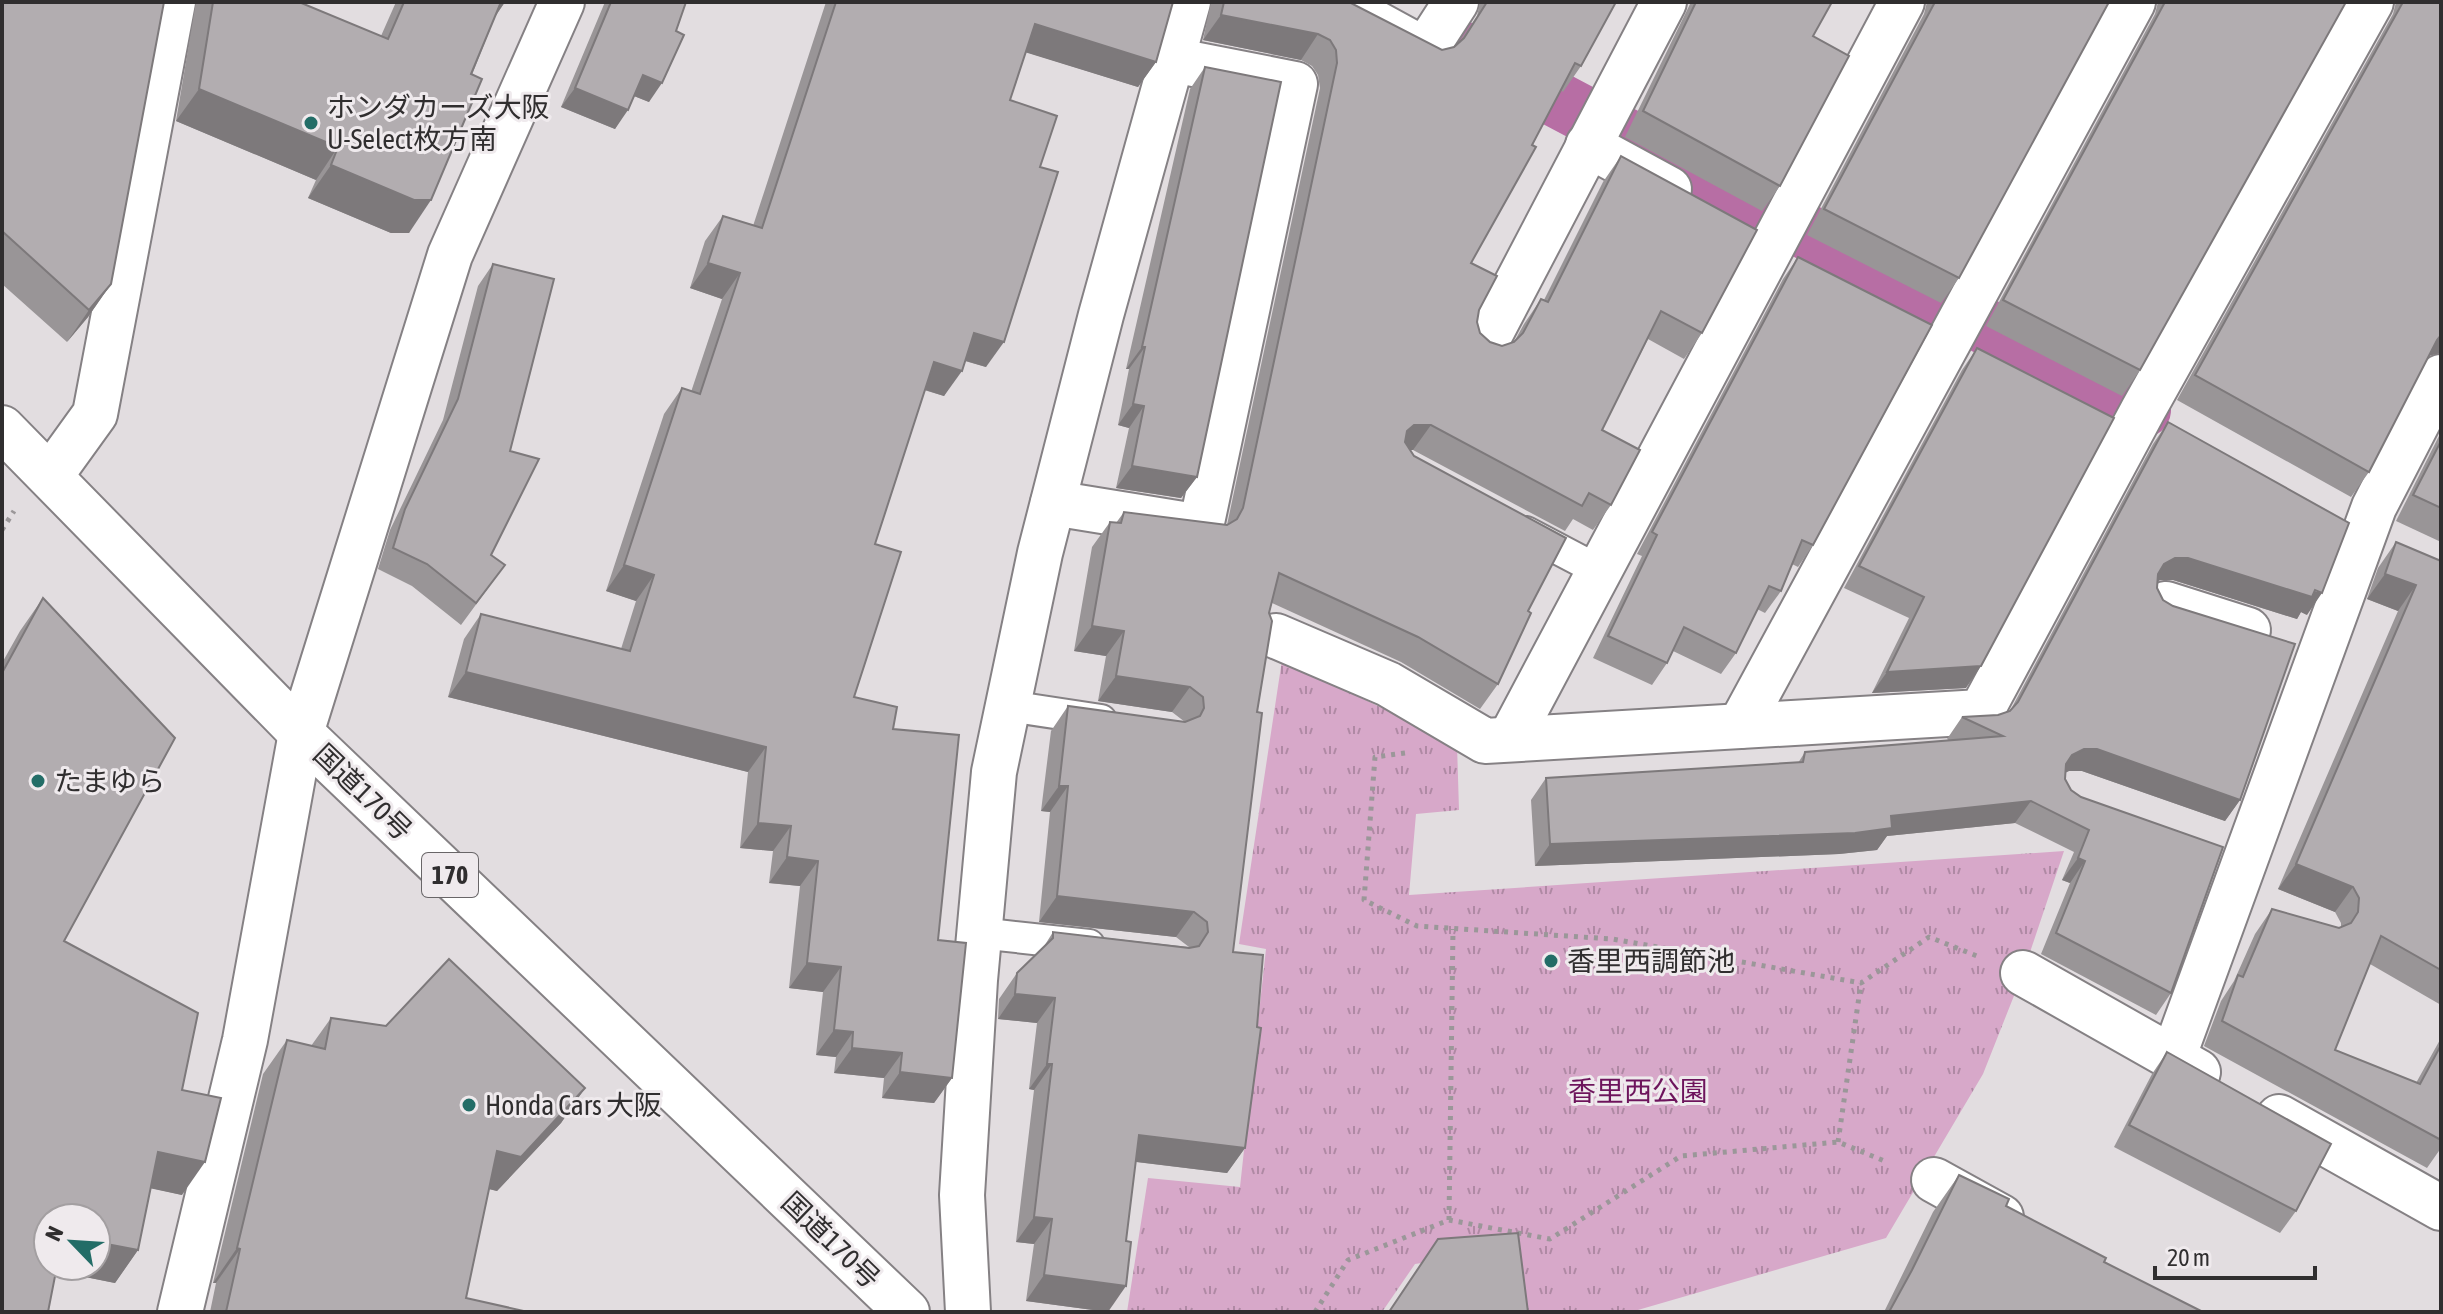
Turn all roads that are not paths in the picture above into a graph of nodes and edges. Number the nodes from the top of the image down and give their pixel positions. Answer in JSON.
{"nodes":[{"id":1,"x":173,"y":2,"type":"edge"},
{"id":2,"x":562,"y":2,"type":"edge"},
{"id":3,"x":1337,"y":2,"type":"edge"},
{"id":4,"x":1456,"y":2,"type":"edge"},
{"id":5,"x":1664,"y":2,"type":"edge"},
{"id":6,"x":1902,"y":2,"type":"edge"},
{"id":7,"x":2133,"y":2,"type":"edge"},
{"id":8,"x":2371,"y":2,"type":"edge"},
{"id":9,"x":1179,"y":5,"type":"edge"},
{"id":10,"x":1173,"y":60,"type":"junction"},
{"id":11,"x":1588,"y":145,"type":"junction"},
{"id":12,"x":1772,"y":245,"type":"junction"},
{"id":13,"x":1814,"y":266,"type":"edge"},
{"id":14,"x":1910,"y":316,"type":"edge"},
{"id":15,"x":1951,"y":337,"type":"junction"},
{"id":16,"x":1484,"y":346,"type":"edge"},
{"id":17,"x":1993,"y":358,"type":"edge"},
{"id":18,"x":2441,"y":377,"type":"edge"},
{"id":19,"x":2091,"y":407,"type":"edge"},
{"id":20,"x":2138,"y":419,"type":"junction"},
{"id":21,"x":2,"y":428,"type":"edge"},
{"id":22,"x":2185,"y":433,"type":"edge"},
{"id":23,"x":51,"y":475,"type":"junction"},
{"id":24,"x":1053,"y":503,"type":"junction"},
{"id":25,"x":2324,"y":511,"type":"edge"},
{"id":26,"x":1502,"y":519,"type":"edge"},
{"id":27,"x":2385,"y":543,"type":"junction"},
{"id":28,"x":1600,"y":571,"type":"junction"},
{"id":29,"x":2166,"y":604,"type":"edge"},
{"id":30,"x":1276,"y":636,"type":"dead end"},
{"id":31,"x":2322,"y":653,"type":"junction"},
{"id":32,"x":1008,"y":706,"type":"junction"},
{"id":33,"x":1126,"y":723,"type":"edge"},
{"id":34,"x":1740,"y":726,"type":"junction"},
{"id":35,"x":301,"y":733,"type":"junction"},
{"id":36,"x":1510,"y":739,"type":"junction"},
{"id":37,"x":2204,"y":841,"type":"edge"},
{"id":38,"x":2248,"y":856,"type":"junction"},
{"id":39,"x":2231,"y":900,"type":"junction"},
{"id":40,"x":2274,"y":915,"type":"edge"},
{"id":41,"x":979,"y":933,"type":"junction"},
{"id":42,"x":1113,"y":948,"type":"edge"},
{"id":43,"x":2023,"y":973,"type":"road end"},
{"id":44,"x":2173,"y":1058,"type":"junction"},
{"id":45,"x":1934,"y":1180,"type":"road end"},
{"id":46,"x":2441,"y":1208,"type":"edge"},
{"id":47,"x":2041,"y":1239,"type":"edge"},
{"id":48,"x":180,"y":1312,"type":"edge"},
{"id":49,"x":907,"y":1312,"type":"edge"},
{"id":50,"x":968,"y":1312,"type":"edge"}],
"edges":[{"from":1,"to":23,"type":"main road"},
{"from":2,"to":35,"type":"main road"},
{"from":3,"to":4,"type":"main road"},
{"from":5,"to":11,"type":"main road"},
{"from":6,"to":12,"type":"main road"},
{"from":7,"to":15,"type":"main road"},
{"from":8,"to":20,"type":"main road"},
{"from":9,"to":10,"type":"main road"},
{"from":10,"to":24,"type":"main road"},
{"from":10,"to":24,"type":"main road"},
{"from":11,"to":12,"type":"main road"},
{"from":11,"to":16,"type":"main road"},
{"from":12,"to":13,"type":"main road"},
{"from":12,"to":28,"type":"main road"},
{"from":14,"to":15,"type":"main road"},
{"from":15,"to":17,"type":"main road"},
{"from":15,"to":34,"type":"main road"},
{"from":18,"to":27,"type":"main road"},
{"from":19,"to":20,"type":"main road"},
{"from":20,"to":22,"type":"main road"},
{"from":20,"to":34,"type":"main road"},
{"from":21,"to":23,"type":"main road","name":"国道170号","number":"170"},
{"from":23,"to":35,"type":"main road","name":"国道170号","number":"170"},
{"from":24,"to":32,"type":"main road"},
{"from":25,"to":27,"type":"main road"},
{"from":26,"to":28,"type":"lane"},
{"from":27,"to":31,"type":"main road"},
{"from":28,"to":36,"type":"main road"},
{"from":29,"to":31,"type":"main road"},
{"from":30,"to":36,"type":"main road"},
{"from":31,"to":38,"type":"main road"},
{"from":32,"to":33,"type":"lane"},
{"from":32,"to":41,"type":"main road"},
{"from":34,"to":36,"type":"main road"},
{"from":35,"to":48,"type":"main road"},
{"from":35,"to":49,"type":"main road","name":"国道170号","number":"170"},
{"from":37,"to":38,"type":"main road"},
{"from":38,"to":39,"type":"main road"},
{"from":39,"to":40,"type":"main road"},
{"from":39,"to":44,"type":"main road"},
{"from":41,"to":42,"type":"lane"},
{"from":41,"to":50,"type":"main road"},
{"from":43,"to":44,"type":"main road"},
{"from":44,"to":46,"type":"main road"},
{"from":45,"to":47,"type":"main road"}]}
